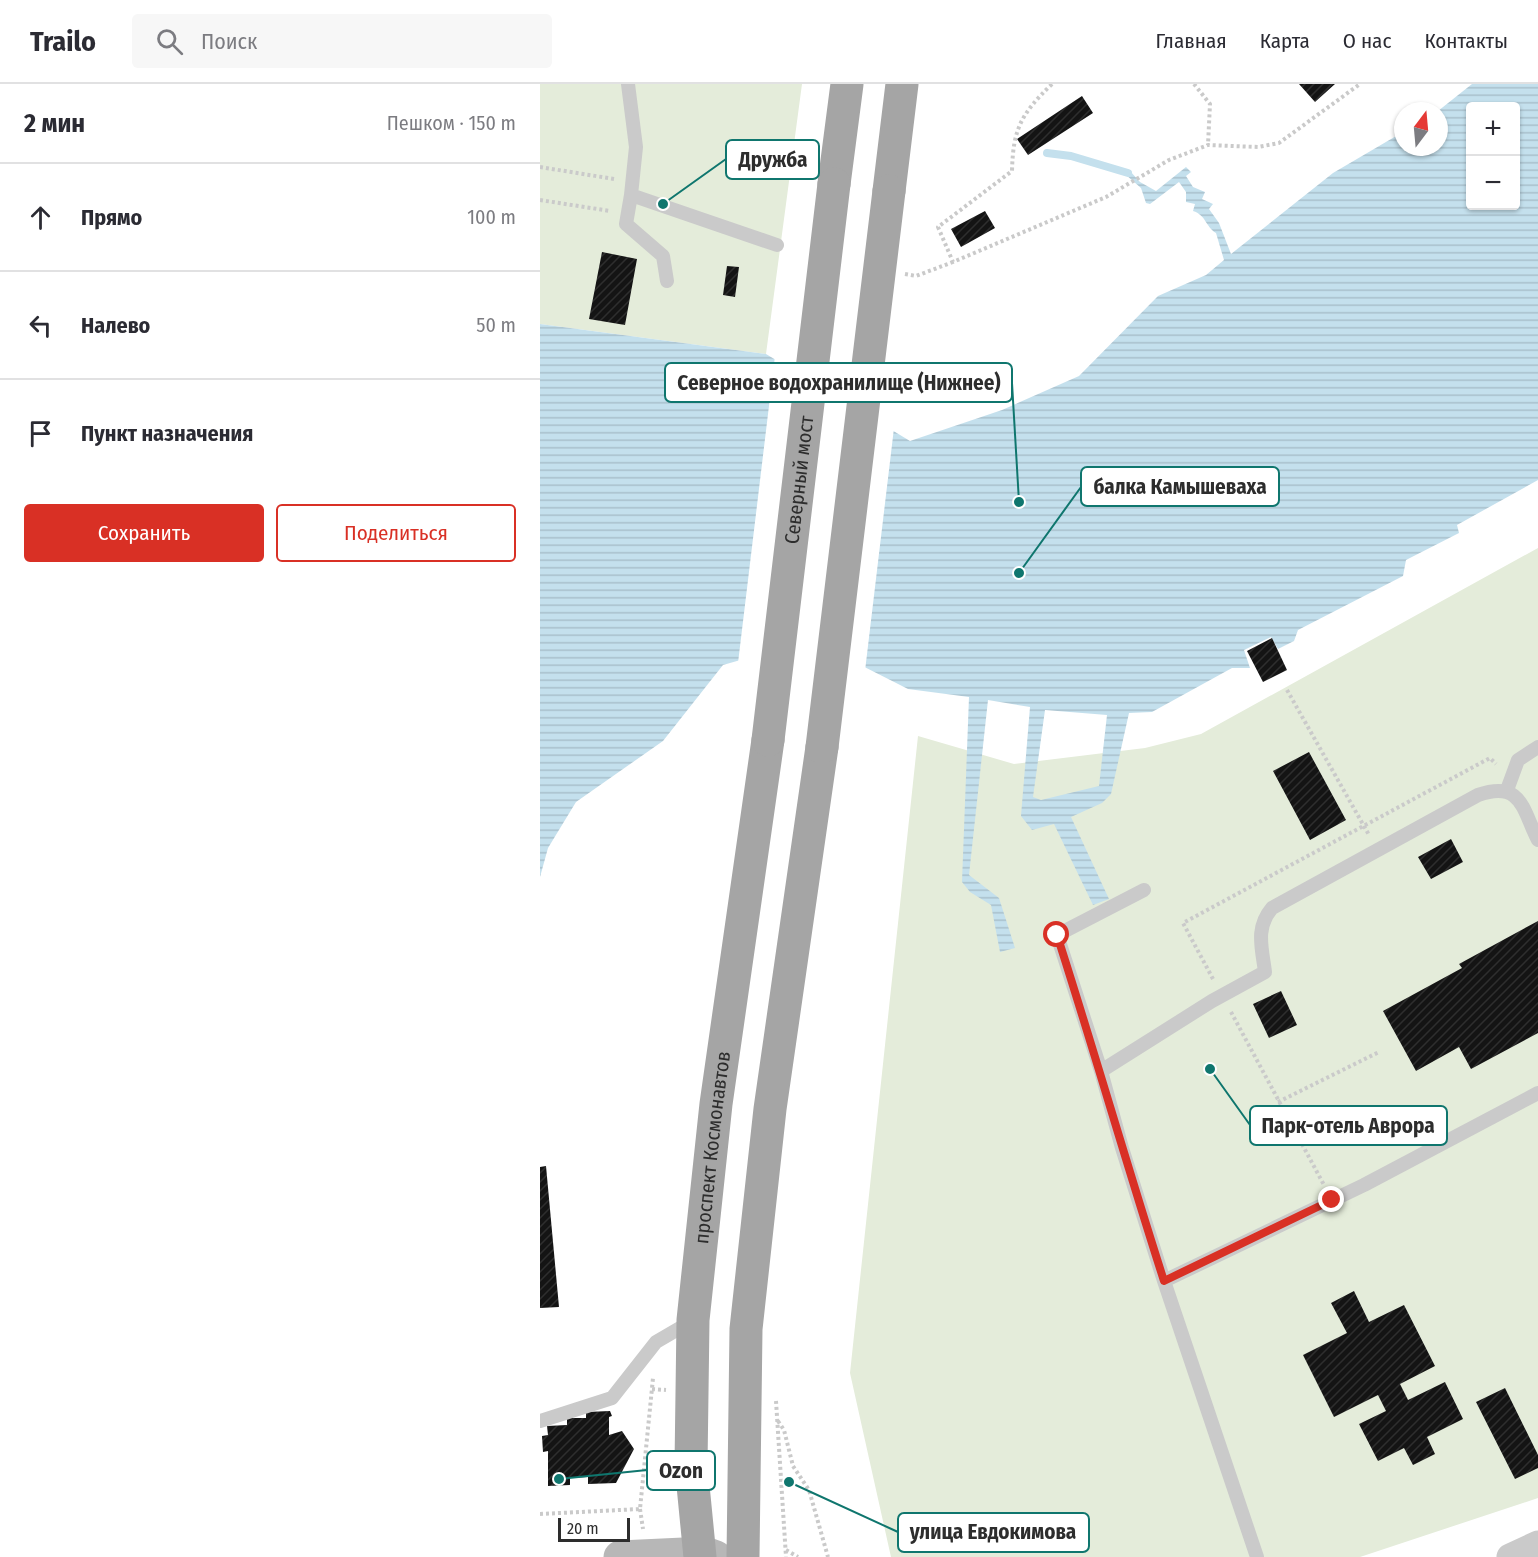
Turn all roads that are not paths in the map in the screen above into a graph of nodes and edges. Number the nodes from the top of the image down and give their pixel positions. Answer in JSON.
{"nodes":[{"id":1,"x":628,"y":84,"type":"edge"},
{"id":2,"x":847,"y":84,"type":"edge"},
{"id":3,"x":902,"y":84,"type":"edge"},
{"id":4,"x":631,"y":195,"type":"junction"},
{"id":5,"x":777,"y":245,"type":"dead end"},
{"id":6,"x":667,"y":281,"type":"dead end"},
{"id":7,"x":768,"y":740,"type":"joint"},
{"id":8,"x":1538,"y":747,"type":"edge"},
{"id":9,"x":1508,"y":790,"type":"junction"},
{"id":10,"x":1538,"y":840,"type":"edge"},
{"id":11,"x":1144,"y":890,"type":"dead end"},
{"id":12,"x":1101,"y":1071,"type":"junction"},
{"id":13,"x":1538,"y":1093,"type":"edge"},
{"id":14,"x":1164,"y":1281,"type":"junction"},
{"id":15,"x":693,"y":1320,"type":"junction"},
{"id":16,"x":540,"y":1421,"type":"edge"},
{"id":17,"x":1538,"y":1544,"type":"edge"},
{"id":18,"x":720,"y":1553,"type":"edge"},
{"id":19,"x":620,"y":1557,"type":"edge"},
{"id":20,"x":1257,"y":1557,"type":"edge"},
{"id":21,"x":1509,"y":1557,"type":"edge"}],
"edges":[{"from":1,"to":4,"type":"lane"},
{"from":2,"to":7,"type":"main road","name":"Северный мост","bridge":true},
{"from":3,"to":18,"type":"main road","bridge":true},
{"from":4,"to":5,"type":"lane"},
{"from":4,"to":6,"type":"lane"},
{"from":7,"to":15,"type":"main road","name":"проспект Космонавтов"},
{"from":8,"to":9,"type":"lane"},
{"from":9,"to":10,"type":"lane"},
{"from":9,"to":12,"type":"lane"},
{"from":11,"to":12,"type":"lane"},
{"from":12,"to":14,"type":"lane"},
{"from":13,"to":14,"type":"lane"},
{"from":14,"to":20,"type":"lane"},
{"from":15,"to":16,"type":"lane"},
{"from":15,"to":18,"type":"main road","name":"проспект Космонавтов"},
{"from":17,"to":21,"type":"street"},
{"from":18,"to":19,"type":"main road"}]}
